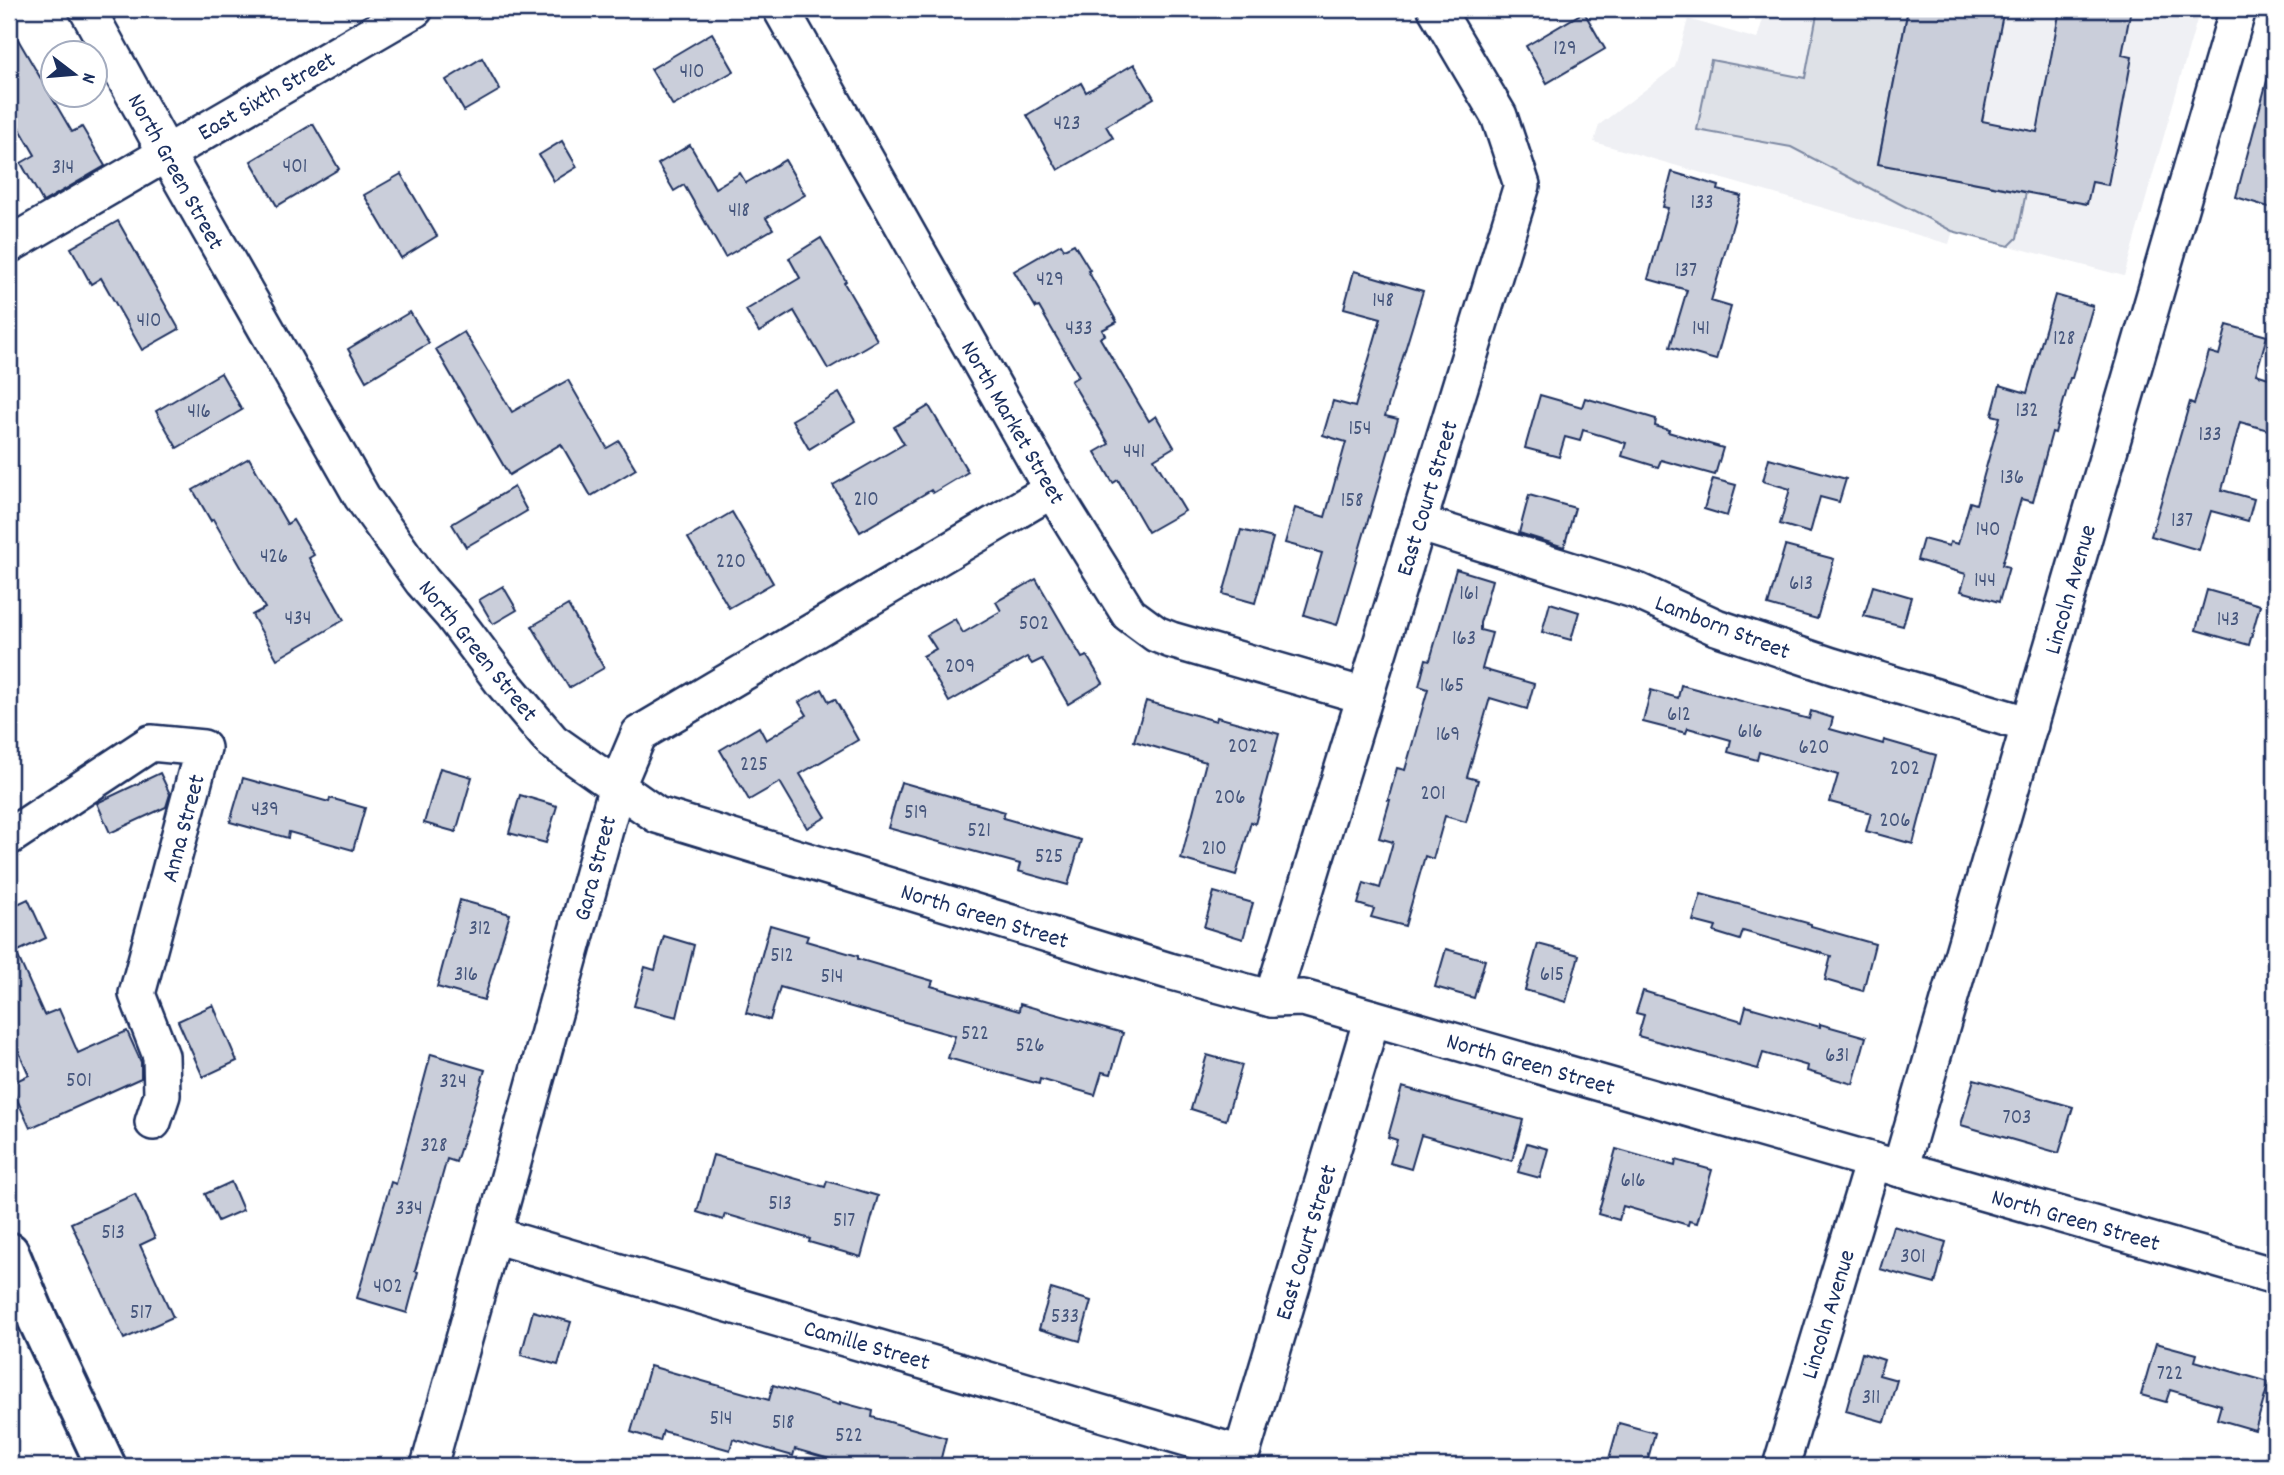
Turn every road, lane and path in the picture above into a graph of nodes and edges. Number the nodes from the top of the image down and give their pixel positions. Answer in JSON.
{"nodes":[{"id":1,"x":87,"y":9,"type":"edge"},
{"id":2,"x":415,"y":9,"type":"edge"},
{"id":3,"x":780,"y":9,"type":"edge"},
{"id":4,"x":1436,"y":9,"type":"edge"},
{"id":5,"x":2238,"y":9,"type":"edge"},
{"id":6,"x":166,"y":153,"type":"junction"},
{"id":7,"x":9,"y":245,"type":"edge"},
{"id":8,"x":1052,"y":490,"type":"junction"},
{"id":9,"x":1418,"y":523,"type":"junction"},
{"id":10,"x":1364,"y":696,"type":"junction"},
{"id":11,"x":2029,"y":725,"type":"junction"},
{"id":12,"x":617,"y":786,"type":"junction"},
{"id":13,"x":9,"y":838,"type":"edge"},
{"id":14,"x":1272,"y":999,"type":"junction"},
{"id":15,"x":1372,"y":1018,"type":"junction"},
{"id":16,"x":153,"y":1122,"type":"dead end"},
{"id":17,"x":1886,"y":1165,"type":"junction"},
{"id":18,"x":493,"y":1235,"type":"junction"},
{"id":19,"x":9,"y":1252,"type":"edge"},
{"id":20,"x":2275,"y":1276,"type":"edge"},
{"id":21,"x":1240,"y":1460,"type":"edge"},
{"id":22,"x":106,"y":1466,"type":"edge"},
{"id":23,"x":429,"y":1466,"type":"edge"},
{"id":24,"x":1781,"y":1466,"type":"edge"}],
"edges":[{"from":1,"to":6,"type":"street","name":"North Green Street"},
{"from":2,"to":6,"type":"street","name":"East Sixth Street"},
{"from":3,"to":8,"type":"street","name":"North Market Street"},
{"from":4,"to":9,"type":"street","name":"East Court Street"},
{"from":5,"to":11,"type":"street","name":"Lincoln Avenue"},
{"from":6,"to":7,"type":"street","name":"East Sixth Street"},
{"from":6,"to":12,"type":"street","name":"North Green Street"},
{"from":8,"to":10,"type":"street","name":"North Market Street"},
{"from":8,"to":12,"type":"street","name":"Gara Street"},
{"from":9,"to":10,"type":"street","name":"East Court Street"},
{"from":9,"to":11,"type":"street","name":"Lamborn Street"},
{"from":10,"to":14,"type":"street","name":"East Court Street"},
{"from":11,"to":17,"type":"street","name":"Lincoln Avenue"},
{"from":12,"to":14,"type":"street","name":"North Green Street"},
{"from":12,"to":18,"type":"street","name":"Gara Street"},
{"from":13,"to":16,"type":"street","name":"Anna Street"},
{"from":14,"to":15,"type":"street","name":"North Green Street"},
{"from":15,"to":17,"type":"street","name":"North Green Street"},
{"from":15,"to":21,"type":"street","name":"East Court Street"},
{"from":17,"to":20,"type":"street","name":"North Green Street"},
{"from":17,"to":24,"type":"street","name":"Lincoln Avenue"},
{"from":18,"to":21,"type":"street","name":"Camille Street"},
{"from":18,"to":23,"type":"street","name":"Gara Street"},
{"from":19,"to":22,"type":"main road"}]}
